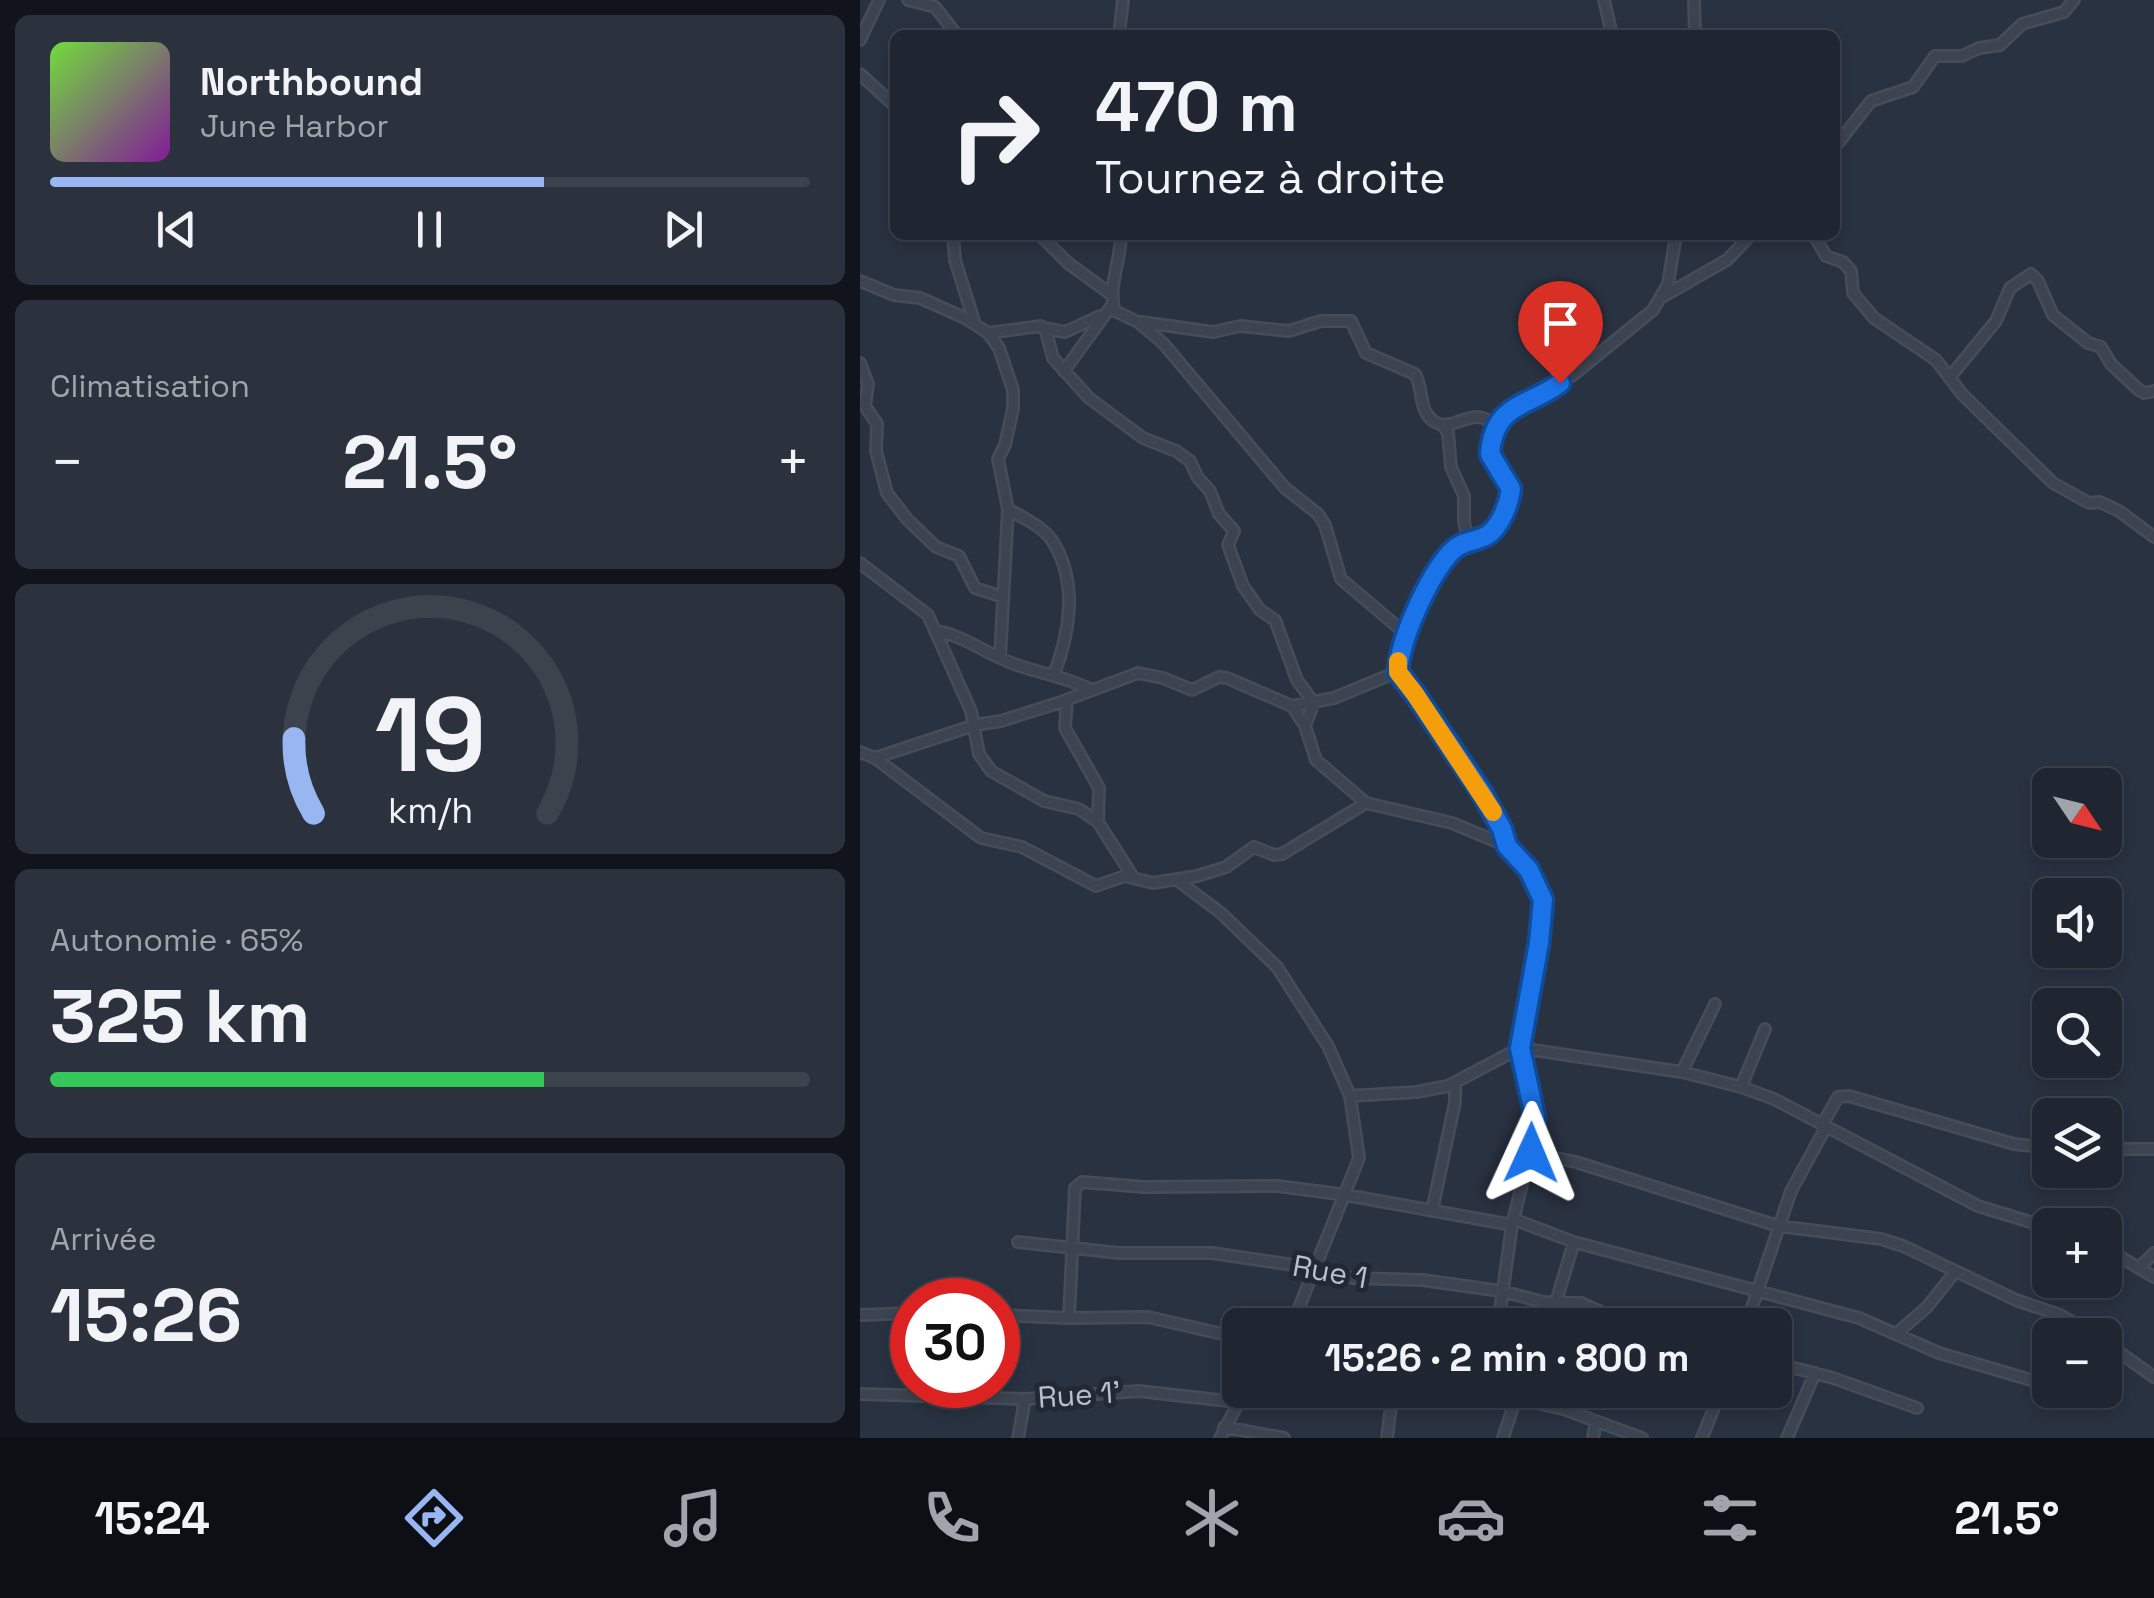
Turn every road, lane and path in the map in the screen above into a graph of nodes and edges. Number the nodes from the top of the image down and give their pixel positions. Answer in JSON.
{"nodes":[{"id":1,"x":879,"y":0,"type":"edge"},
{"id":2,"x":908,"y":0,"type":"edge"},
{"id":3,"x":1123,"y":0,"type":"edge"},
{"id":4,"x":1604,"y":0,"type":"edge"},
{"id":5,"x":1694,"y":0,"type":"edge"},
{"id":6,"x":2074,"y":0,"type":"edge"},
{"id":7,"x":953,"y":30,"type":"edge"},
{"id":8,"x":1120,"y":30,"type":"edge"},
{"id":9,"x":1611,"y":30,"type":"edge"},
{"id":10,"x":1694,"y":30,"type":"edge"},
{"id":11,"x":860,"y":40,"type":"edge"},
{"id":12,"x":860,"y":74,"type":"edge"},
{"id":13,"x":890,"y":101,"type":"edge"},
{"id":14,"x":1840,"y":140,"type":"edge"},
{"id":15,"x":953,"y":240,"type":"edge"},
{"id":16,"x":1045,"y":240,"type":"edge"},
{"id":17,"x":1120,"y":240,"type":"edge"},
{"id":18,"x":1675,"y":240,"type":"edge"},
{"id":19,"x":1746,"y":240,"type":"edge"},
{"id":20,"x":1817,"y":240,"type":"edge"},
{"id":21,"x":860,"y":281,"type":"edge"},
{"id":22,"x":1663,"y":297,"type":"junction"},
{"id":23,"x":1112,"y":300,"type":"junction"},
{"id":24,"x":1102,"y":315,"type":"junction"},
{"id":25,"x":1138,"y":322,"type":"junction"},
{"id":26,"x":974,"y":324,"type":"junction"},
{"id":27,"x":1041,"y":326,"type":"junction"},
{"id":28,"x":988,"y":333,"type":"junction"},
{"id":29,"x":860,"y":363,"type":"edge"},
{"id":30,"x":1064,"y":371,"type":"junction"},
{"id":31,"x":1950,"y":377,"type":"junction"},
{"id":32,"x":2154,"y":391,"type":"edge"},
{"id":33,"x":1443,"y":425,"type":"junction"},
{"id":34,"x":1500,"y":426,"type":"junction"},
{"id":35,"x":1008,"y":509,"type":"junction"},
{"id":36,"x":2154,"y":537,"type":"edge"},
{"id":37,"x":1468,"y":542,"type":"junction"},
{"id":38,"x":860,"y":563,"type":"edge"},
{"id":39,"x":1003,"y":597,"type":"junction"},
{"id":40,"x":936,"y":630,"type":"junction"},
{"id":41,"x":1406,"y":634,"type":"junction"},
{"id":42,"x":1000,"y":658,"type":"junction"},
{"id":43,"x":1398,"y":672,"type":"junction"},
{"id":44,"x":1054,"y":674,"type":"junction"},
{"id":45,"x":1092,"y":690,"type":"junction"},
{"id":46,"x":1067,"y":700,"type":"junction"},
{"id":47,"x":1314,"y":703,"type":"junction"},
{"id":48,"x":1292,"y":706,"type":"junction"},
{"id":49,"x":975,"y":724,"type":"junction"},
{"id":50,"x":1305,"y":726,"type":"junction"},
{"id":51,"x":860,"y":752,"type":"edge"},
{"id":52,"x":875,"y":758,"type":"junction"},
{"id":53,"x":1366,"y":803,"type":"junction"},
{"id":54,"x":1098,"y":822,"type":"junction"},
{"id":55,"x":1507,"y":846,"type":"junction"},
{"id":56,"x":1132,"y":877,"type":"junction"},
{"id":57,"x":1177,"y":880,"type":"junction"},
{"id":58,"x":1715,"y":1004,"type":"dead end"},
{"id":59,"x":1765,"y":1028,"type":"dead end"},
{"id":60,"x":1520,"y":1048,"type":"junction"},
{"id":61,"x":1682,"y":1072,"type":"junction"},
{"id":62,"x":1455,"y":1084,"type":"junction"},
{"id":63,"x":1741,"y":1087,"type":"junction"},
{"id":64,"x":1350,"y":1096,"type":"junction"},
{"id":65,"x":1824,"y":1126,"type":"junction"},
{"id":66,"x":2032,"y":1146,"type":"edge"},
{"id":67,"x":2122,"y":1148,"type":"edge"},
{"id":68,"x":2154,"y":1149,"type":"edge"},
{"id":69,"x":1531,"y":1153,"type":"junction"},
{"id":70,"x":1346,"y":1194,"type":"junction"},
{"id":71,"x":1432,"y":1211,"type":"junction"},
{"id":72,"x":1513,"y":1222,"type":"junction"},
{"id":73,"x":2032,"y":1222,"type":"edge"},
{"id":74,"x":1778,"y":1226,"type":"junction"},
{"id":75,"x":1018,"y":1242,"type":"dead end"},
{"id":76,"x":1574,"y":1242,"type":"junction"},
{"id":77,"x":1072,"y":1247,"type":"junction"},
{"id":78,"x":2154,"y":1253,"type":"edge"},
{"id":79,"x":2122,"y":1257,"type":"edge"},
{"id":80,"x":2140,"y":1267,"type":"junction"},
{"id":81,"x":1316,"y":1270,"type":"junction"},
{"id":82,"x":1955,"y":1272,"type":"junction"},
{"id":83,"x":2154,"y":1277,"type":"edge"},
{"id":84,"x":1759,"y":1290,"type":"junction"},
{"id":85,"x":1501,"y":1291,"type":"junction"},
{"id":86,"x":1556,"y":1302,"type":"junction"},
{"id":87,"x":1299,"y":1308,"type":"edge"},
{"id":88,"x":1500,"y":1308,"type":"edge"},
{"id":89,"x":1554,"y":1308,"type":"edge"},
{"id":90,"x":1592,"y":1308,"type":"edge"},
{"id":91,"x":1752,"y":1308,"type":"edge"},
{"id":92,"x":890,"y":1314,"type":"edge"},
{"id":93,"x":860,"y":1315,"type":"edge"},
{"id":94,"x":1020,"y":1316,"type":"edge"},
{"id":95,"x":1069,"y":1318,"type":"junction"},
{"id":96,"x":2065,"y":1318,"type":"edge"},
{"id":97,"x":1222,"y":1334,"type":"edge"},
{"id":98,"x":1896,"y":1334,"type":"junction"},
{"id":99,"x":2122,"y":1354,"type":"edge"},
{"id":100,"x":1792,"y":1367,"type":"edge"},
{"id":101,"x":1815,"y":1373,"type":"junction"},
{"id":102,"x":2154,"y":1377,"type":"edge"},
{"id":103,"x":2031,"y":1380,"type":"dead end"},
{"id":104,"x":860,"y":1394,"type":"edge"},
{"id":105,"x":1024,"y":1399,"type":"junction"},
{"id":106,"x":1222,"y":1400,"type":"edge"},
{"id":107,"x":1234,"y":1408,"type":"edge"},
{"id":108,"x":1391,"y":1408,"type":"edge"},
{"id":109,"x":1518,"y":1408,"type":"edge"},
{"id":110,"x":1558,"y":1408,"type":"edge"},
{"id":111,"x":1714,"y":1408,"type":"edge"},
{"id":112,"x":1918,"y":1408,"type":"dead end"},
{"id":113,"x":1596,"y":1421,"type":"junction"},
{"id":114,"x":1224,"y":1427,"type":"junction"},
{"id":115,"x":1018,"y":1438,"type":"edge"},
{"id":116,"x":1220,"y":1438,"type":"edge"},
{"id":117,"x":1284,"y":1438,"type":"edge"},
{"id":118,"x":1387,"y":1438,"type":"edge"},
{"id":119,"x":1503,"y":1438,"type":"edge"},
{"id":120,"x":1593,"y":1438,"type":"edge"},
{"id":121,"x":1642,"y":1438,"type":"edge"},
{"id":122,"x":1702,"y":1438,"type":"edge"},
{"id":123,"x":1786,"y":1438,"type":"edge"}],
"edges":[{"from":1,"to":11,"type":"street"},
{"from":2,"to":7,"type":"street"},
{"from":3,"to":8,"type":"street"},
{"from":4,"to":9,"type":"street"},
{"from":5,"to":10,"type":"street"},
{"from":6,"to":14,"type":"street"},
{"from":12,"to":13,"type":"street"},
{"from":15,"to":26,"type":"street"},
{"from":16,"to":23,"type":"street"},
{"from":17,"to":23,"type":"street"},
{"from":18,"to":22,"type":"street"},
{"from":19,"to":22,"type":"street"},
{"from":20,"to":31,"type":"street"},
{"from":21,"to":26,"type":"street"},
{"from":22,"to":34,"type":"street"},
{"from":23,"to":24,"type":"street"},
{"from":23,"to":25,"type":"street"},
{"from":24,"to":27,"type":"street"},
{"from":24,"to":30,"type":"street"},
{"from":25,"to":33,"type":"street"},
{"from":25,"to":41,"type":"street"},
{"from":26,"to":28,"type":"street"},
{"from":27,"to":28,"type":"street"},
{"from":27,"to":30,"type":"street"},
{"from":28,"to":35,"type":"street"},
{"from":29,"to":39,"type":"street"},
{"from":30,"to":47,"type":"street"},
{"from":31,"to":32,"type":"street"},
{"from":31,"to":36,"type":"street"},
{"from":33,"to":34,"type":"street"},
{"from":33,"to":37,"type":"street"},
{"from":34,"to":37,"type":"street"},
{"from":35,"to":39,"type":"street"},
{"from":35,"to":44,"type":"street"},
{"from":37,"to":41,"type":"street"},
{"from":38,"to":40,"type":"street"},
{"from":39,"to":42,"type":"street"},
{"from":40,"to":42,"type":"street"},
{"from":40,"to":49,"type":"street"},
{"from":41,"to":43,"type":"street"},
{"from":42,"to":44,"type":"street"},
{"from":43,"to":47,"type":"street"},
{"from":43,"to":55,"type":"street"},
{"from":44,"to":45,"type":"street"},
{"from":45,"to":46,"type":"street"},
{"from":45,"to":48,"type":"street"},
{"from":46,"to":49,"type":"street"},
{"from":46,"to":54,"type":"street"},
{"from":47,"to":48,"type":"street"},
{"from":47,"to":50,"type":"street"},
{"from":48,"to":50,"type":"street"},
{"from":49,"to":52,"type":"street"},
{"from":49,"to":54,"type":"street"},
{"from":50,"to":53,"type":"street"},
{"from":51,"to":52,"type":"street"},
{"from":52,"to":56,"type":"street"},
{"from":53,"to":55,"type":"street"},
{"from":53,"to":57,"type":"street"},
{"from":54,"to":56,"type":"street"},
{"from":55,"to":60,"type":"street"},
{"from":56,"to":57,"type":"street"},
{"from":57,"to":64,"type":"street"},
{"from":58,"to":61,"type":"street"},
{"from":59,"to":63,"type":"street"},
{"from":60,"to":61,"type":"street"},
{"from":60,"to":62,"type":"street"},
{"from":60,"to":69,"type":"street"},
{"from":61,"to":63,"type":"street"},
{"from":62,"to":64,"type":"street"},
{"from":62,"to":71,"type":"street"},
{"from":63,"to":65,"type":"street"},
{"from":64,"to":70,"type":"street"},
{"from":65,"to":66,"type":"street"},
{"from":65,"to":73,"type":"street"},
{"from":65,"to":74,"type":"street"},
{"from":67,"to":68,"type":"street"},
{"from":69,"to":72,"type":"street"},
{"from":69,"to":74,"type":"street"},
{"from":70,"to":71,"type":"street"},
{"from":70,"to":77,"type":"street"},
{"from":70,"to":81,"type":"street"},
{"from":71,"to":72,"type":"street"},
{"from":72,"to":76,"type":"street"},
{"from":72,"to":85,"type":"street"},
{"from":74,"to":82,"type":"street"},
{"from":74,"to":84,"type":"street"},
{"from":75,"to":77,"type":"street","name":"Rue 1"},
{"from":76,"to":84,"type":"street"},
{"from":76,"to":86,"type":"street"},
{"from":77,"to":81,"type":"street","name":"Rue 1"},
{"from":77,"to":95,"type":"street"},
{"from":78,"to":80,"type":"street"},
{"from":79,"to":80,"type":"street"},
{"from":80,"to":83,"type":"street"},
{"from":81,"to":85,"type":"street","name":"Rue 1"},
{"from":81,"to":87,"type":"street"},
{"from":82,"to":96,"type":"street"},
{"from":82,"to":98,"type":"street"},
{"from":84,"to":91,"type":"street"},
{"from":84,"to":98,"type":"street"},
{"from":85,"to":86,"type":"street","name":"Rue 1"},
{"from":85,"to":88,"type":"street"},
{"from":86,"to":89,"type":"street"},
{"from":86,"to":90,"type":"street","name":"Rue 1"},
{"from":92,"to":93,"type":"street"},
{"from":94,"to":95,"type":"street"},
{"from":95,"to":97,"type":"street"},
{"from":98,"to":103,"type":"street"},
{"from":99,"to":102,"type":"street"},
{"from":100,"to":101,"type":"street"},
{"from":101,"to":112,"type":"street"},
{"from":101,"to":123,"type":"street"},
{"from":104,"to":105,"type":"street","name":"Rue 1'"},
{"from":105,"to":106,"type":"street","name":"Rue 1'"},
{"from":105,"to":115,"type":"street"},
{"from":107,"to":114,"type":"street"},
{"from":108,"to":118,"type":"street"},
{"from":109,"to":119,"type":"street"},
{"from":110,"to":113,"type":"street"},
{"from":111,"to":122,"type":"street"},
{"from":113,"to":120,"type":"street"},
{"from":113,"to":121,"type":"street"},
{"from":114,"to":116,"type":"street"},
{"from":114,"to":117,"type":"street"}]}
